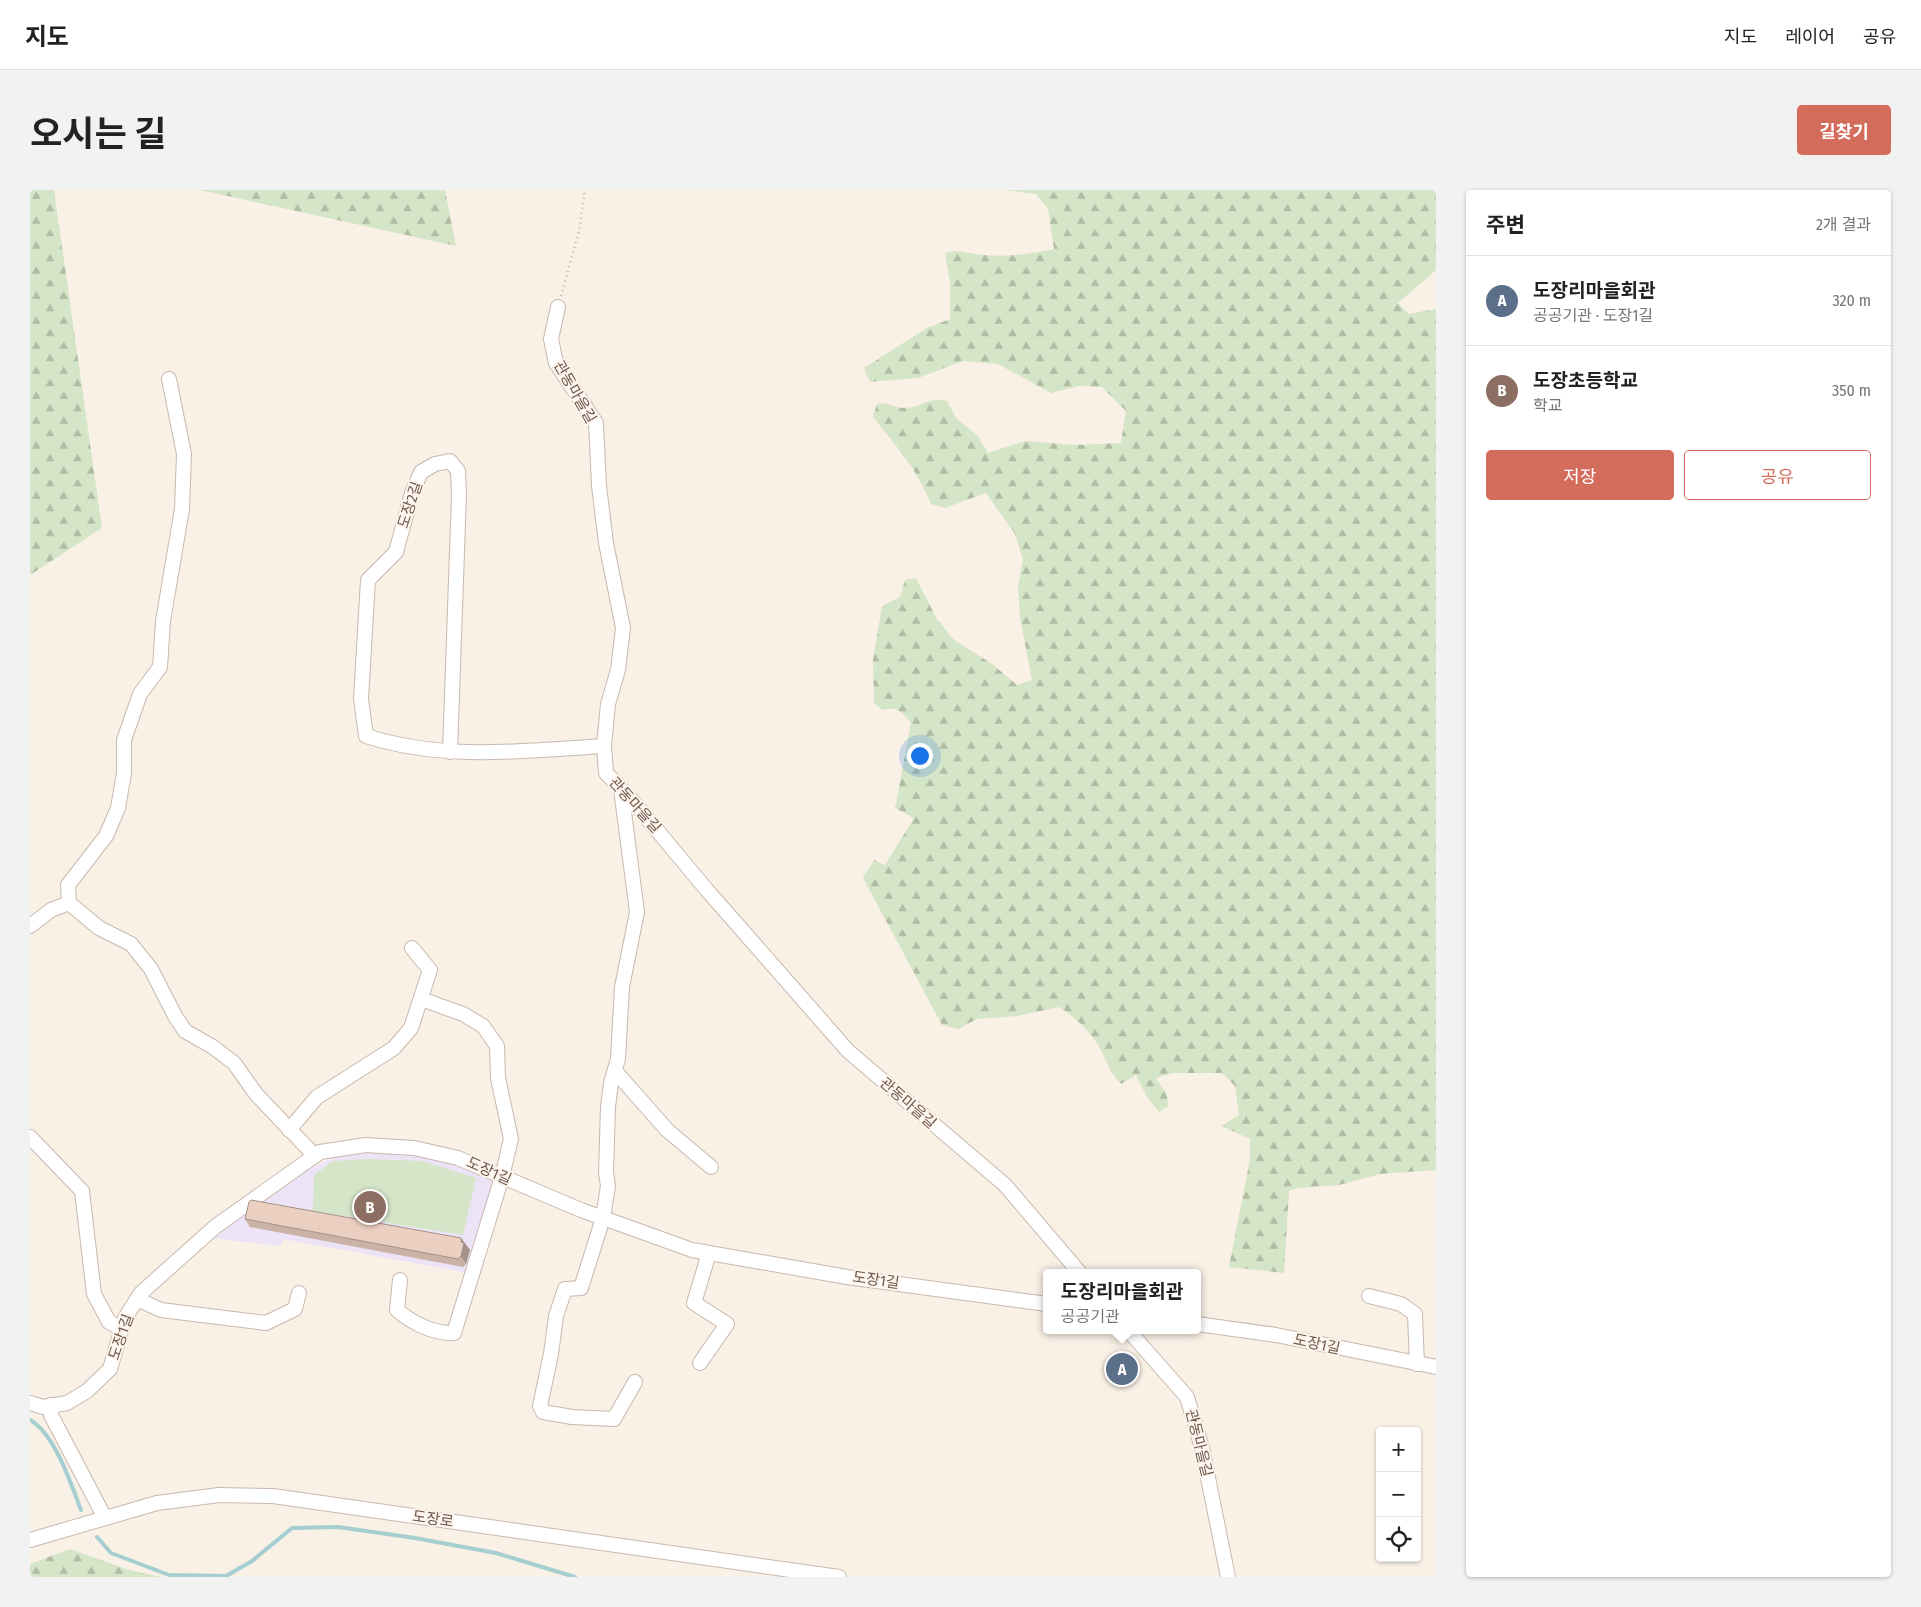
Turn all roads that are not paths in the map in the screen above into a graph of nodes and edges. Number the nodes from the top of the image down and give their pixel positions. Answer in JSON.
{"nodes":[{"id":1,"x":558,"y":307,"type":"road end"},
{"id":2,"x":169,"y":379,"type":"dead end"},
{"id":3,"x":604,"y":746,"type":"junction"},
{"id":4,"x":450,"y":752,"type":"junction"},
{"id":5,"x":621,"y":788,"type":"junction"},
{"id":6,"x":69,"y":903,"type":"junction"},
{"id":7,"x":30,"y":926,"type":"edge"},
{"id":8,"x":412,"y":948,"type":"dead end"},
{"id":9,"x":420,"y":998,"type":"junction"},
{"id":10,"x":614,"y":1071,"type":"junction"},
{"id":11,"x":289,"y":1130,"type":"junction"},
{"id":12,"x":30,"y":1137,"type":"edge"},
{"id":13,"x":315,"y":1156,"type":"junction"},
{"id":14,"x":711,"y":1167,"type":"dead end"},
{"id":15,"x":502,"y":1177,"type":"junction"},
{"id":16,"x":603,"y":1218,"type":"junction"},
{"id":17,"x":709,"y":1253,"type":"junction"},
{"id":18,"x":1077,"y":1269,"type":"edge"},
{"id":19,"x":400,"y":1280,"type":"dead end"},
{"id":20,"x":299,"y":1293,"type":"dead end"},
{"id":21,"x":1369,"y":1296,"type":"dead end"},
{"id":22,"x":137,"y":1299,"type":"junction"},
{"id":23,"x":1043,"y":1303,"type":"edge"},
{"id":24,"x":1201,"y":1325,"type":"edge"},
{"id":25,"x":122,"y":1329,"type":"junction"},
{"id":26,"x":1132,"y":1334,"type":"edge"},
{"id":27,"x":700,"y":1363,"type":"dead end"},
{"id":28,"x":1417,"y":1364,"type":"junction"},
{"id":29,"x":1436,"y":1367,"type":"edge"},
{"id":30,"x":635,"y":1382,"type":"dead end"},
{"id":31,"x":30,"y":1403,"type":"edge"},
{"id":32,"x":51,"y":1405,"type":"junction"},
{"id":33,"x":105,"y":1518,"type":"junction"},
{"id":34,"x":30,"y":1540,"type":"edge"},
{"id":35,"x":763,"y":1572,"type":"edge"},
{"id":36,"x":839,"y":1577,"type":"edge"},
{"id":37,"x":1228,"y":1577,"type":"edge"}],
"edges":[{"from":1,"to":3,"type":"street","name":"관동마을길"},
{"from":2,"to":6,"type":"street"},
{"from":3,"to":4,"type":"street","name":"도장2길"},
{"from":3,"to":5,"type":"street","name":"관동마을길"},
{"from":4,"to":4,"type":"street","name":"도장2길"},
{"from":5,"to":10,"type":"street"},
{"from":5,"to":18,"type":"street","name":"관동마을길"},
{"from":6,"to":7,"type":"street"},
{"from":6,"to":11,"type":"street"},
{"from":8,"to":9,"type":"street"},
{"from":9,"to":11,"type":"street"},
{"from":9,"to":15,"type":"street"},
{"from":10,"to":14,"type":"street"},
{"from":10,"to":16,"type":"street"},
{"from":11,"to":13,"type":"street"},
{"from":12,"to":25,"type":"street"},
{"from":13,"to":15,"type":"street","name":"도장1길"},
{"from":13,"to":22,"type":"street","name":"도장1길"},
{"from":15,"to":16,"type":"street","name":"도장1길"},
{"from":15,"to":19,"type":"street"},
{"from":16,"to":17,"type":"street","name":"도장1길"},
{"from":16,"to":30,"type":"street"},
{"from":17,"to":23,"type":"street","name":"도장1길"},
{"from":17,"to":27,"type":"street"},
{"from":20,"to":22,"type":"street"},
{"from":21,"to":28,"type":"street"},
{"from":22,"to":25,"type":"street","name":"도장1길"},
{"from":24,"to":28,"type":"street","name":"도장1길"},
{"from":25,"to":32,"type":"street","name":"도장1길"},
{"from":26,"to":37,"type":"street","name":"관동마을길"},
{"from":28,"to":29,"type":"street","name":"도장1길"},
{"from":31,"to":32,"type":"street","name":"도장1길"},
{"from":32,"to":33,"type":"street"},
{"from":33,"to":34,"type":"street","name":"도장로"},
{"from":33,"to":35,"type":"street","name":"도장로"},
{"from":35,"to":36,"type":"street","name":"도장로"}]}
